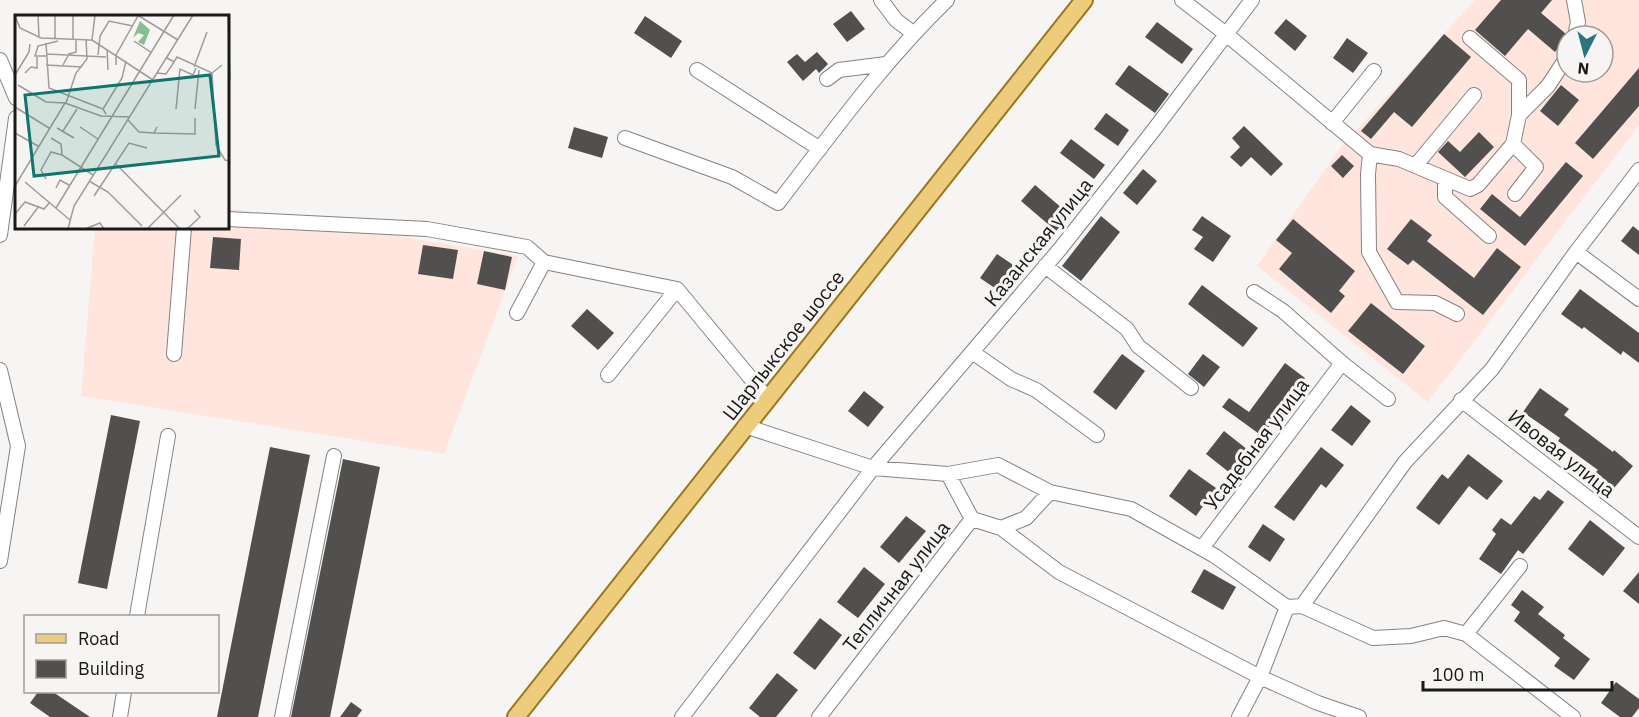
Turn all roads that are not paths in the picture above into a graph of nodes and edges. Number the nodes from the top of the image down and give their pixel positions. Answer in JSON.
{"nodes":[{"id":1,"x":881,"y":0,"type":"edge"},
{"id":2,"x":947,"y":0,"type":"edge"},
{"id":3,"x":1084,"y":0,"type":"edge"},
{"id":4,"x":1182,"y":0,"type":"edge"},
{"id":5,"x":1252,"y":0,"type":"edge"},
{"id":6,"x":1574,"y":0,"type":"edge"},
{"id":7,"x":1578,"y":24,"type":"edge"},
{"id":8,"x":913,"y":33,"type":"junction"},
{"id":9,"x":1226,"y":34,"type":"junction"},
{"id":10,"x":1470,"y":38,"type":"dead end"},
{"id":11,"x":0,"y":60,"type":"edge"},
{"id":12,"x":886,"y":64,"type":"junction"},
{"id":13,"x":697,"y":70,"type":"dead end"},
{"id":14,"x":1374,"y":71,"type":"dead end"},
{"id":15,"x":1555,"y":75,"type":"edge"},
{"id":16,"x":827,"y":79,"type":"dead end"},
{"id":17,"x":1474,"y":95,"type":"dead end"},
{"id":18,"x":15,"y":96,"type":"edge"},
{"id":19,"x":1519,"y":115,"type":"junction"},
{"id":20,"x":1332,"y":123,"type":"junction"},
{"id":21,"x":15,"y":125,"type":"edge"},
{"id":22,"x":625,"y":138,"type":"dead end"},
{"id":23,"x":1513,"y":144,"type":"junction"},
{"id":24,"x":820,"y":149,"type":"junction"},
{"id":25,"x":1370,"y":154,"type":"junction"},
{"id":26,"x":1416,"y":165,"type":"junction"},
{"id":27,"x":1639,"y":170,"type":"edge"},
{"id":28,"x":1445,"y":179,"type":"junction"},
{"id":29,"x":1515,"y":194,"type":"dead end"},
{"id":30,"x":230,"y":219,"type":"edge"},
{"id":31,"x":184,"y":230,"type":"edge"},
{"id":32,"x":0,"y":235,"type":"edge"},
{"id":33,"x":1489,"y":236,"type":"dead end"},
{"id":34,"x":1576,"y":252,"type":"junction"},
{"id":35,"x":543,"y":262,"type":"junction"},
{"id":36,"x":1045,"y":266,"type":"junction"},
{"id":37,"x":677,"y":289,"type":"junction"},
{"id":38,"x":1254,"y":292,"type":"dead end"},
{"id":39,"x":1639,"y":298,"type":"edge"},
{"id":40,"x":517,"y":313,"type":"dead end"},
{"id":41,"x":1457,"y":314,"type":"dead end"},
{"id":42,"x":972,"y":352,"type":"junction"},
{"id":43,"x":174,"y":354,"type":"dead end"},
{"id":44,"x":1342,"y":363,"type":"junction"},
{"id":45,"x":0,"y":370,"type":"edge"},
{"id":46,"x":608,"y":375,"type":"dead end"},
{"id":47,"x":1191,"y":388,"type":"dead end"},
{"id":48,"x":767,"y":398,"type":"junction"},
{"id":49,"x":1388,"y":399,"type":"dead end"},
{"id":50,"x":1461,"y":400,"type":"junction"},
{"id":51,"x":745,"y":426,"type":"junction"},
{"id":52,"x":1097,"y":435,"type":"dead end"},
{"id":53,"x":168,"y":436,"type":"dead end"},
{"id":54,"x":334,"y":456,"type":"dead end"},
{"id":55,"x":873,"y":468,"type":"junction"},
{"id":56,"x":948,"y":474,"type":"junction"},
{"id":57,"x":1050,"y":492,"type":"junction"},
{"id":58,"x":972,"y":519,"type":"junction"},
{"id":59,"x":1001,"y":528,"type":"junction"},
{"id":60,"x":1639,"y":537,"type":"edge"},
{"id":61,"x":1202,"y":548,"type":"junction"},
{"id":62,"x":0,"y":561,"type":"edge"},
{"id":63,"x":1520,"y":566,"type":"dead end"},
{"id":64,"x":1302,"y":606,"type":"junction"},
{"id":65,"x":1287,"y":607,"type":"junction"},
{"id":66,"x":137,"y":615,"type":"edge"},
{"id":67,"x":1466,"y":634,"type":"junction"},
{"id":68,"x":1260,"y":677,"type":"junction"},
{"id":69,"x":124,"y":693,"type":"edge"},
{"id":70,"x":120,"y":717,"type":"edge"},
{"id":71,"x":282,"y":717,"type":"edge"},
{"id":72,"x":516,"y":717,"type":"edge"},
{"id":73,"x":682,"y":717,"type":"edge"},
{"id":74,"x":819,"y":717,"type":"edge"},
{"id":75,"x":1239,"y":717,"type":"edge"},
{"id":76,"x":1359,"y":717,"type":"edge"},
{"id":77,"x":1573,"y":717,"type":"edge"}],
"edges":[{"from":1,"to":8,"type":"street"},
{"from":2,"to":8,"type":"street"},
{"from":3,"to":48,"type":"main road","name":"Шарлыкское шоссе"},
{"from":4,"to":9,"type":"street"},
{"from":5,"to":9,"type":"street","name":"Казанская улица"},
{"from":6,"to":7,"type":"street"},
{"from":8,"to":12,"type":"street"},
{"from":9,"to":20,"type":"street"},
{"from":9,"to":36,"type":"street","name":"Казанская улица"},
{"from":10,"to":19,"type":"street"},
{"from":11,"to":18,"type":"street"},
{"from":12,"to":16,"type":"street"},
{"from":12,"to":24,"type":"street"},
{"from":13,"to":24,"type":"street"},
{"from":14,"to":20,"type":"street"},
{"from":15,"to":19,"type":"street"},
{"from":17,"to":26,"type":"street"},
{"from":19,"to":23,"type":"street"},
{"from":20,"to":25,"type":"street"},
{"from":21,"to":32,"type":"street"},
{"from":22,"to":24,"type":"street"},
{"from":23,"to":28,"type":"street"},
{"from":23,"to":29,"type":"street"},
{"from":25,"to":26,"type":"street"},
{"from":25,"to":41,"type":"street"},
{"from":26,"to":28,"type":"street"},
{"from":27,"to":34,"type":"street"},
{"from":28,"to":33,"type":"street"},
{"from":30,"to":35,"type":"street"},
{"from":31,"to":43,"type":"street"},
{"from":34,"to":39,"type":"street"},
{"from":34,"to":50,"type":"street"},
{"from":35,"to":37,"type":"street"},
{"from":35,"to":40,"type":"street"},
{"from":36,"to":42,"type":"street","name":"Казанская улица"},
{"from":36,"to":47,"type":"street"},
{"from":37,"to":46,"type":"street"},
{"from":37,"to":48,"type":"street"},
{"from":38,"to":44,"type":"street"},
{"from":42,"to":52,"type":"street"},
{"from":42,"to":55,"type":"street","name":"Казанская улица"},
{"from":44,"to":49,"type":"street"},
{"from":44,"to":61,"type":"street","name":"Усадебная улица"},
{"from":45,"to":62,"type":"street"},
{"from":48,"to":51,"type":"main road","name":"Шарлыкское шоссе"},
{"from":50,"to":60,"type":"street","name":"Ивовая улица"},
{"from":50,"to":64,"type":"street"},
{"from":51,"to":55,"type":"street"},
{"from":51,"to":72,"type":"main road","name":"Шарлыкское шоссе"},
{"from":53,"to":66,"type":"street"},
{"from":54,"to":71,"type":"street"},
{"from":55,"to":56,"type":"street"},
{"from":55,"to":73,"type":"street","name":"Казанская улица"},
{"from":56,"to":57,"type":"street"},
{"from":56,"to":58,"type":"street","name":"Тепличная улица"},
{"from":57,"to":59,"type":"street"},
{"from":57,"to":61,"type":"street"},
{"from":58,"to":59,"type":"street"},
{"from":58,"to":74,"type":"street","name":"Тепличная улица"},
{"from":59,"to":68,"type":"street"},
{"from":61,"to":65,"type":"street"},
{"from":63,"to":67,"type":"street"},
{"from":64,"to":65,"type":"street"},
{"from":64,"to":67,"type":"street"},
{"from":65,"to":68,"type":"street"},
{"from":67,"to":77,"type":"street"},
{"from":68,"to":75,"type":"street"},
{"from":68,"to":76,"type":"street"},
{"from":69,"to":70,"type":"street"}]}
